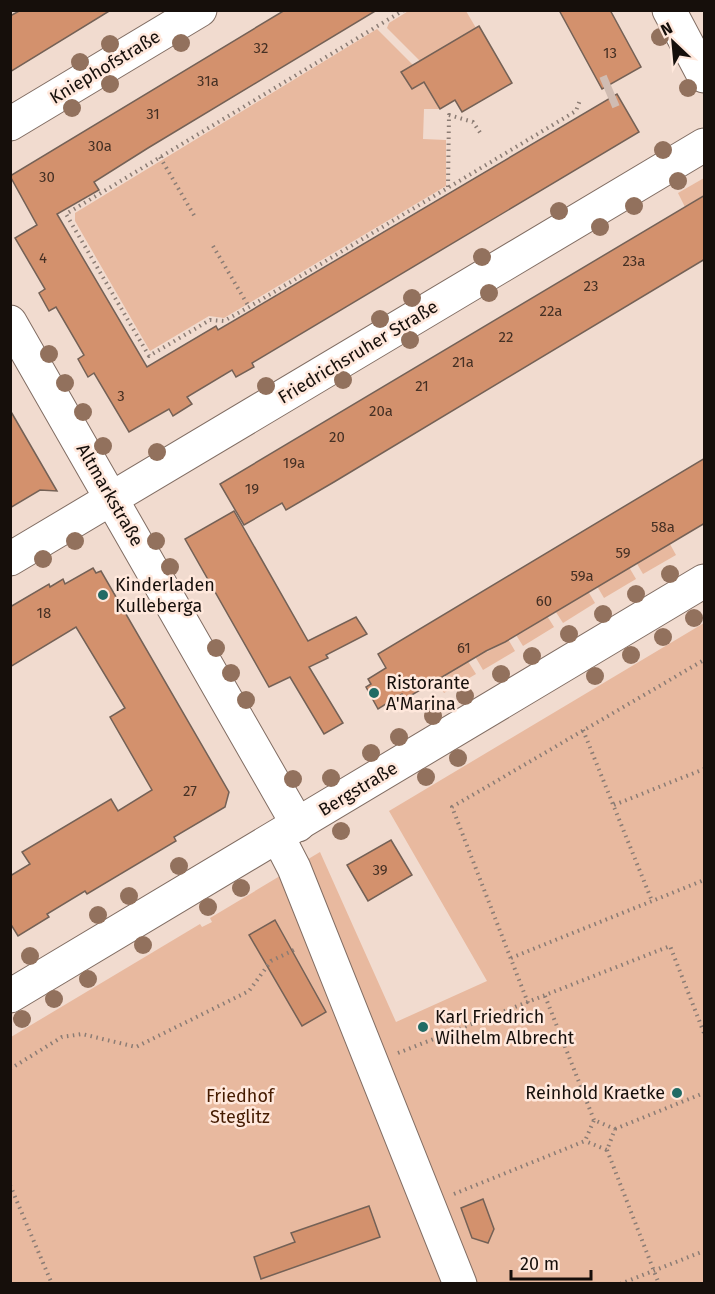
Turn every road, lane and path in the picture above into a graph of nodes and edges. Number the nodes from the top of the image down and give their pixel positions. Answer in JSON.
{"nodes":[{"id":1,"x":201,"y":10,"type":"edge"},
{"id":2,"x":404,"y":10,"type":"edge"},
{"id":3,"x":669,"y":10,"type":"edge"},
{"id":4,"x":705,"y":76,"type":"edge"},
{"id":5,"x":580,"y":100,"type":"dead end"},
{"id":6,"x":10,"y":124,"type":"edge"},
{"id":7,"x":481,"y":134,"type":"dead end"},
{"id":8,"x":705,"y":145,"type":"edge"},
{"id":9,"x":160,"y":157,"type":"junction"},
{"id":10,"x":448,"y":188,"type":"junction"},
{"id":11,"x":195,"y":217,"type":"dead end"},
{"id":12,"x":213,"y":246,"type":"dead end"},
{"id":13,"x":249,"y":307,"type":"junction"},
{"id":14,"x":10,"y":322,"type":"edge"},
{"id":15,"x":112,"y":499,"type":"junction"},
{"id":16,"x":10,"y":559,"type":"edge"},
{"id":17,"x":705,"y":581,"type":"edge"},
{"id":18,"x":703,"y":661,"type":"edge"},
{"id":19,"x":705,"y":668,"type":"edge"},
{"id":20,"x":583,"y":730,"type":"junction"},
{"id":21,"x":705,"y":769,"type":"edge"},
{"id":22,"x":614,"y":805,"type":"junction"},
{"id":23,"x":288,"y":831,"type":"junction"},
{"id":24,"x":705,"y":880,"type":"edge"},
{"id":25,"x":652,"y":901,"type":"junction"},
{"id":26,"x":320,"y":936,"type":"junction"},
{"id":27,"x":511,"y":958,"type":"junction"},
{"id":28,"x":10,"y":996,"type":"edge"},
{"id":29,"x":545,"y":996,"type":"junction"},
{"id":30,"x":528,"y":1003,"type":"junction"},
{"id":31,"x":705,"y":1033,"type":"edge"},
{"id":32,"x":372,"y":1064,"type":"junction"},
{"id":33,"x":10,"y":1069,"type":"edge"},
{"id":34,"x":705,"y":1093,"type":"edge"},
{"id":35,"x":594,"y":1120,"type":"junction"},
{"id":36,"x":615,"y":1129,"type":"junction"},
{"id":37,"x":585,"y":1141,"type":"junction"},
{"id":38,"x":607,"y":1150,"type":"junction"},
{"id":39,"x":10,"y":1185,"type":"edge"},
{"id":40,"x":428,"y":1204,"type":"junction"},
{"id":41,"x":705,"y":1251,"type":"edge"},
{"id":42,"x":654,"y":1271,"type":"junction"},
{"id":43,"x":52,"y":1284,"type":"edge"},
{"id":44,"x":460,"y":1284,"type":"edge"},
{"id":45,"x":620,"y":1284,"type":"edge"},
{"id":46,"x":659,"y":1284,"type":"edge"}],
"edges":[{"from":1,"to":6,"type":"street","name":"Kniephofstraße"},
{"from":2,"to":9,"type":"path"},
{"from":3,"to":4,"type":"street"},
{"from":5,"to":10,"type":"path"},
{"from":7,"to":10,"type":"path"},
{"from":8,"to":15,"type":"street","name":"Friedrichsruher Straße"},
{"from":9,"to":11,"type":"path"},
{"from":9,"to":13,"type":"path"},
{"from":10,"to":13,"type":"path"},
{"from":12,"to":13,"type":"path"},
{"from":14,"to":15,"type":"street","name":"Altmarkstraße"},
{"from":15,"to":16,"type":"street","name":"Friedrichsruher Straße"},
{"from":15,"to":23,"type":"street","name":"Altmarkstraße"},
{"from":17,"to":23,"type":"street","name":"Bergstraße"},
{"from":18,"to":19,"type":"path"},
{"from":18,"to":20,"type":"path"},
{"from":20,"to":22,"type":"path"},
{"from":20,"to":27,"type":"path"},
{"from":21,"to":22,"type":"path"},
{"from":22,"to":25,"type":"path"},
{"from":23,"to":26,"type":"street","name":"Altmarkstraße"},
{"from":23,"to":28,"type":"street","name":"Bergstraße"},
{"from":24,"to":25,"type":"path"},
{"from":25,"to":27,"type":"path"},
{"from":26,"to":32,"type":"street","name":"Altmarkstraße"},
{"from":26,"to":33,"type":"path"},
{"from":27,"to":30,"type":"path"},
{"from":29,"to":30,"type":"path"},
{"from":29,"to":31,"type":"path"},
{"from":29,"to":35,"type":"path"},
{"from":30,"to":32,"type":"path"},
{"from":32,"to":40,"type":"street","name":"Altmarkstraße"},
{"from":34,"to":36,"type":"path"},
{"from":35,"to":36,"type":"path"},
{"from":35,"to":37,"type":"path"},
{"from":36,"to":38,"type":"path"},
{"from":37,"to":38,"type":"path"},
{"from":37,"to":40,"type":"path"},
{"from":38,"to":42,"type":"path"},
{"from":39,"to":43,"type":"path"},
{"from":40,"to":44,"type":"street","name":"Altmarkstraße"},
{"from":41,"to":42,"type":"path"},
{"from":42,"to":45,"type":"path"},
{"from":42,"to":46,"type":"path"}]}
